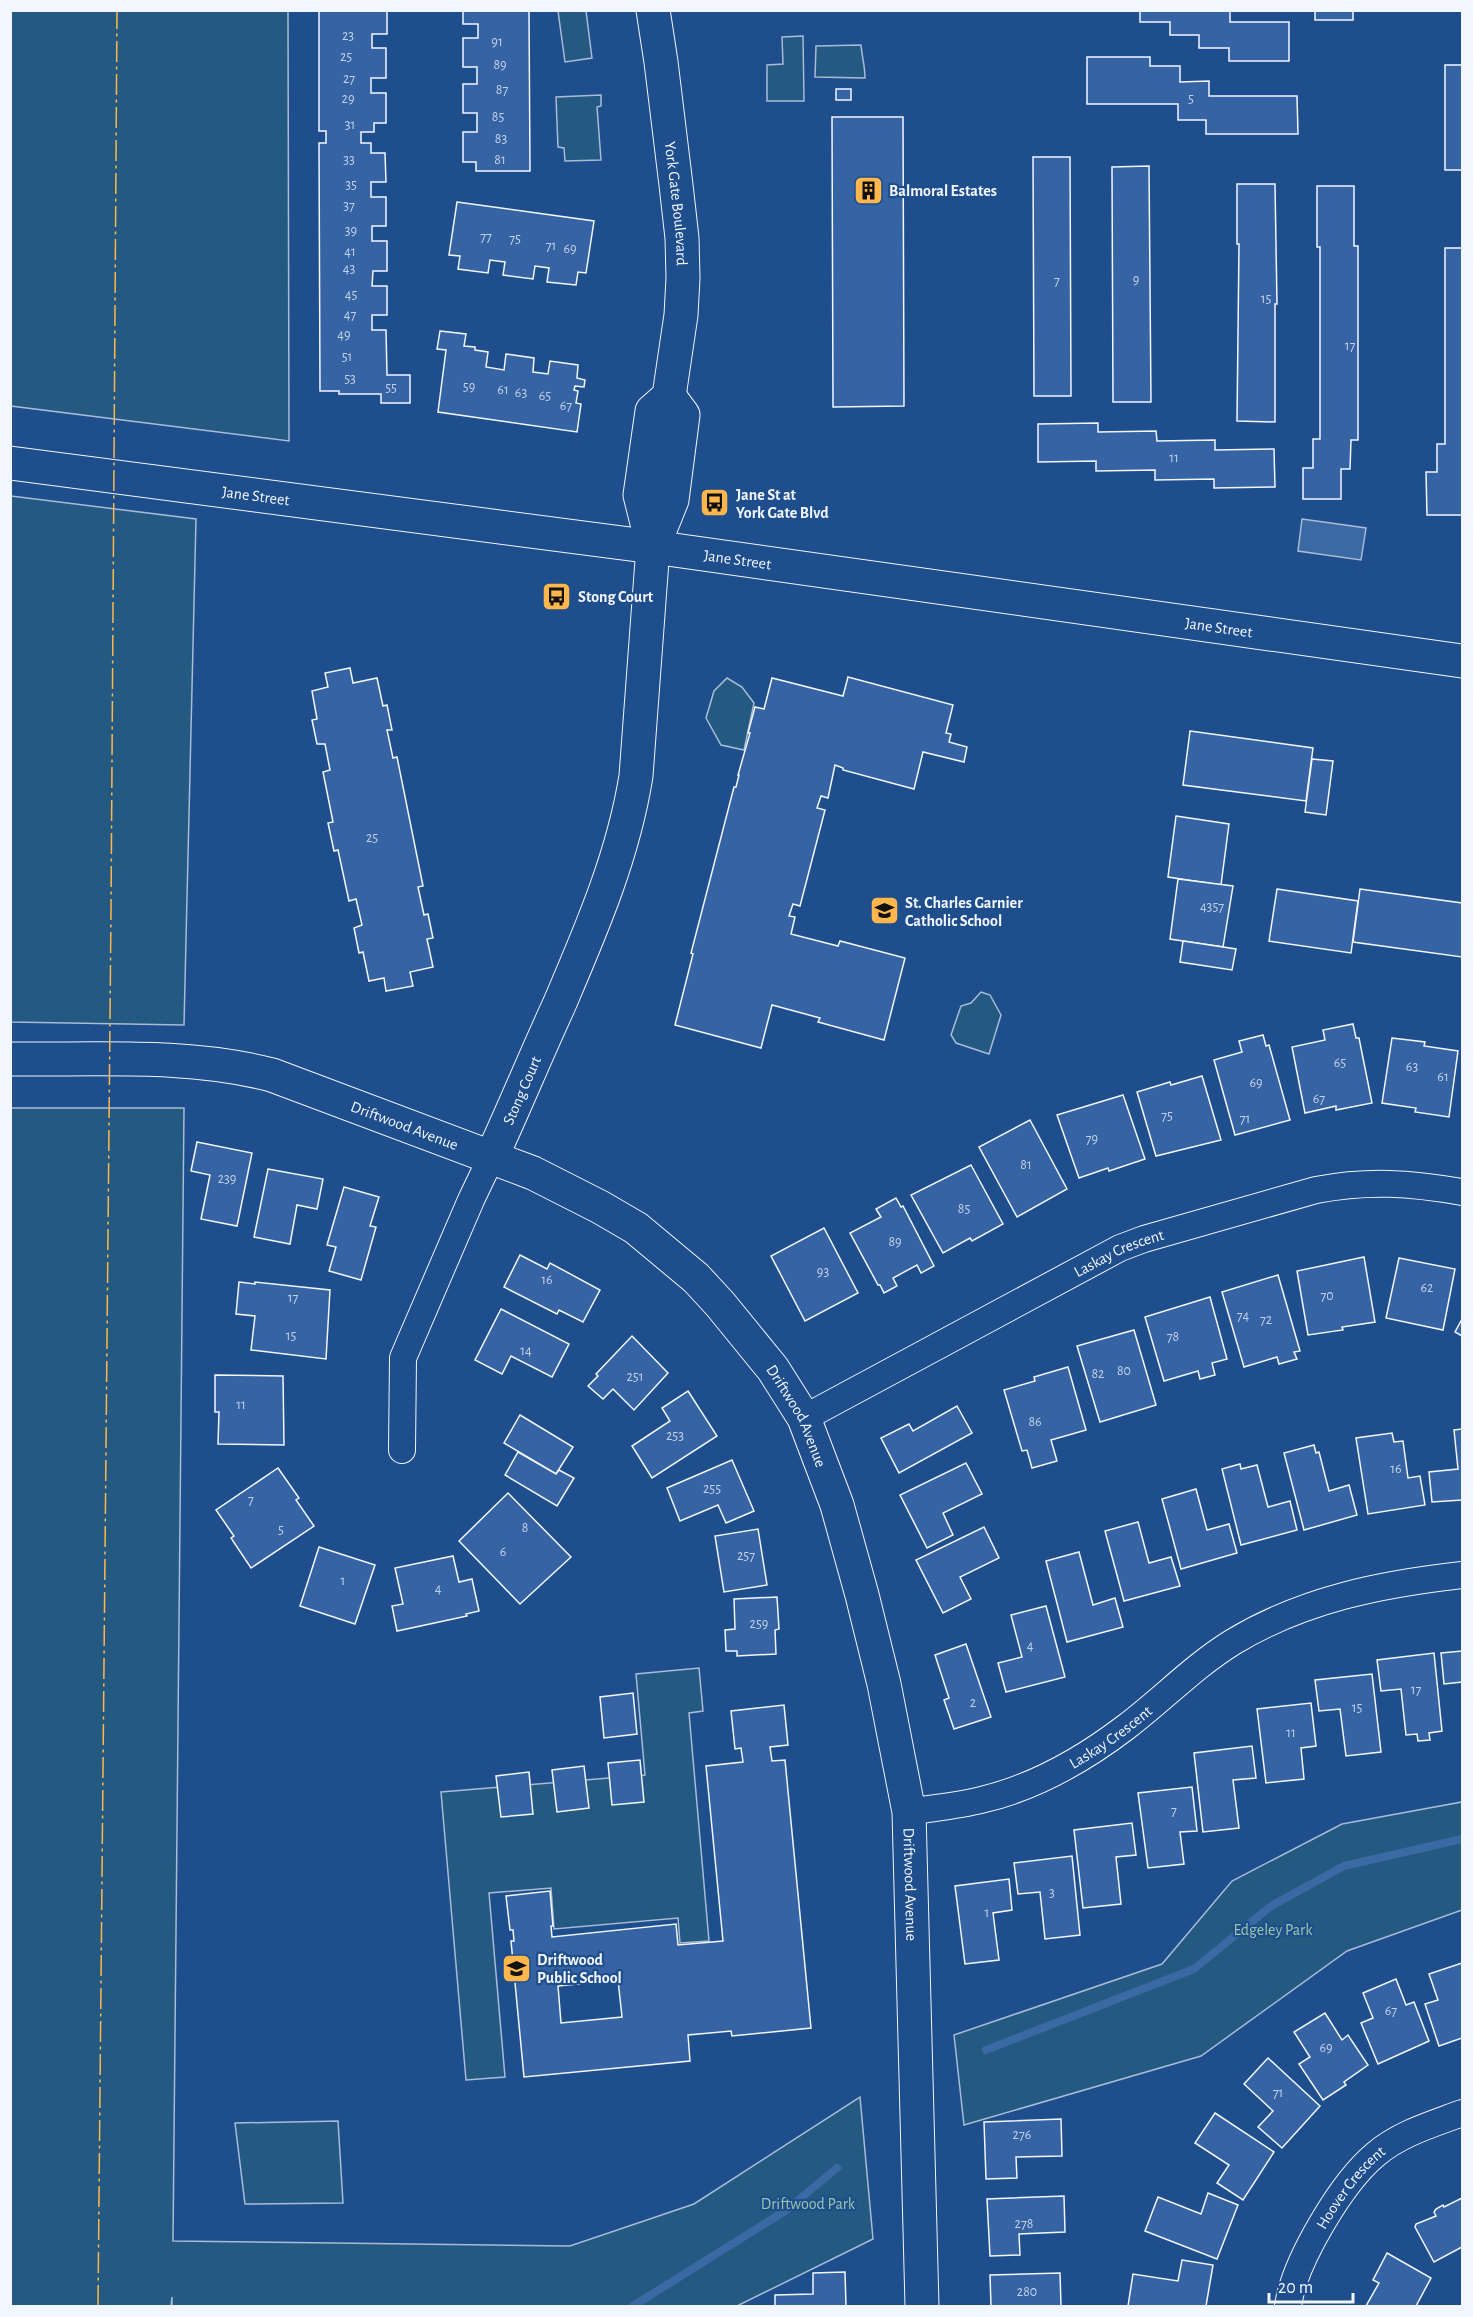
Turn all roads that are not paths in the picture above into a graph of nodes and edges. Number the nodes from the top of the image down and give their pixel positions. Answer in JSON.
{"nodes":[{"id":1,"x":652,"y":10,"type":"edge"},
{"id":2,"x":10,"y":463,"type":"edge"},
{"id":3,"x":653,"y":547,"type":"junction"},
{"id":4,"x":1462,"y":661,"type":"edge"},
{"id":5,"x":10,"y":1059,"type":"edge"},
{"id":6,"x":492,"y":1156,"type":"junction"},
{"id":7,"x":1462,"y":1192,"type":"edge"},
{"id":8,"x":804,"y":1418,"type":"junction"},
{"id":9,"x":402,"y":1450,"type":"dead end"},
{"id":10,"x":1462,"y":1575,"type":"edge"},
{"id":11,"x":909,"y":1812,"type":"junction"},
{"id":12,"x":1462,"y":2112,"type":"edge"},
{"id":13,"x":922,"y":2307,"type":"edge"},
{"id":14,"x":1288,"y":2307,"type":"edge"}],
"edges":[{"from":1,"to":3,"type":"street","name":"York Gate Boulevard"},
{"from":2,"to":3,"type":"street","name":"Jane Street"},
{"from":3,"to":4,"type":"street","name":"Jane Street"},
{"from":3,"to":6,"type":"street","name":"Stong Court"},
{"from":5,"to":6,"type":"street","name":"Driftwood Avenue"},
{"from":6,"to":8,"type":"street","name":"Driftwood Avenue"},
{"from":6,"to":9,"type":"street","name":"Stong Court"},
{"from":7,"to":8,"type":"street","name":"Laskay Crescent"},
{"from":8,"to":11,"type":"street","name":"Driftwood Avenue"},
{"from":10,"to":11,"type":"street","name":"Laskay Crescent"},
{"from":11,"to":13,"type":"street","name":"Driftwood Avenue"},
{"from":12,"to":14,"type":"street","name":"Hoover Crescent"}]}
